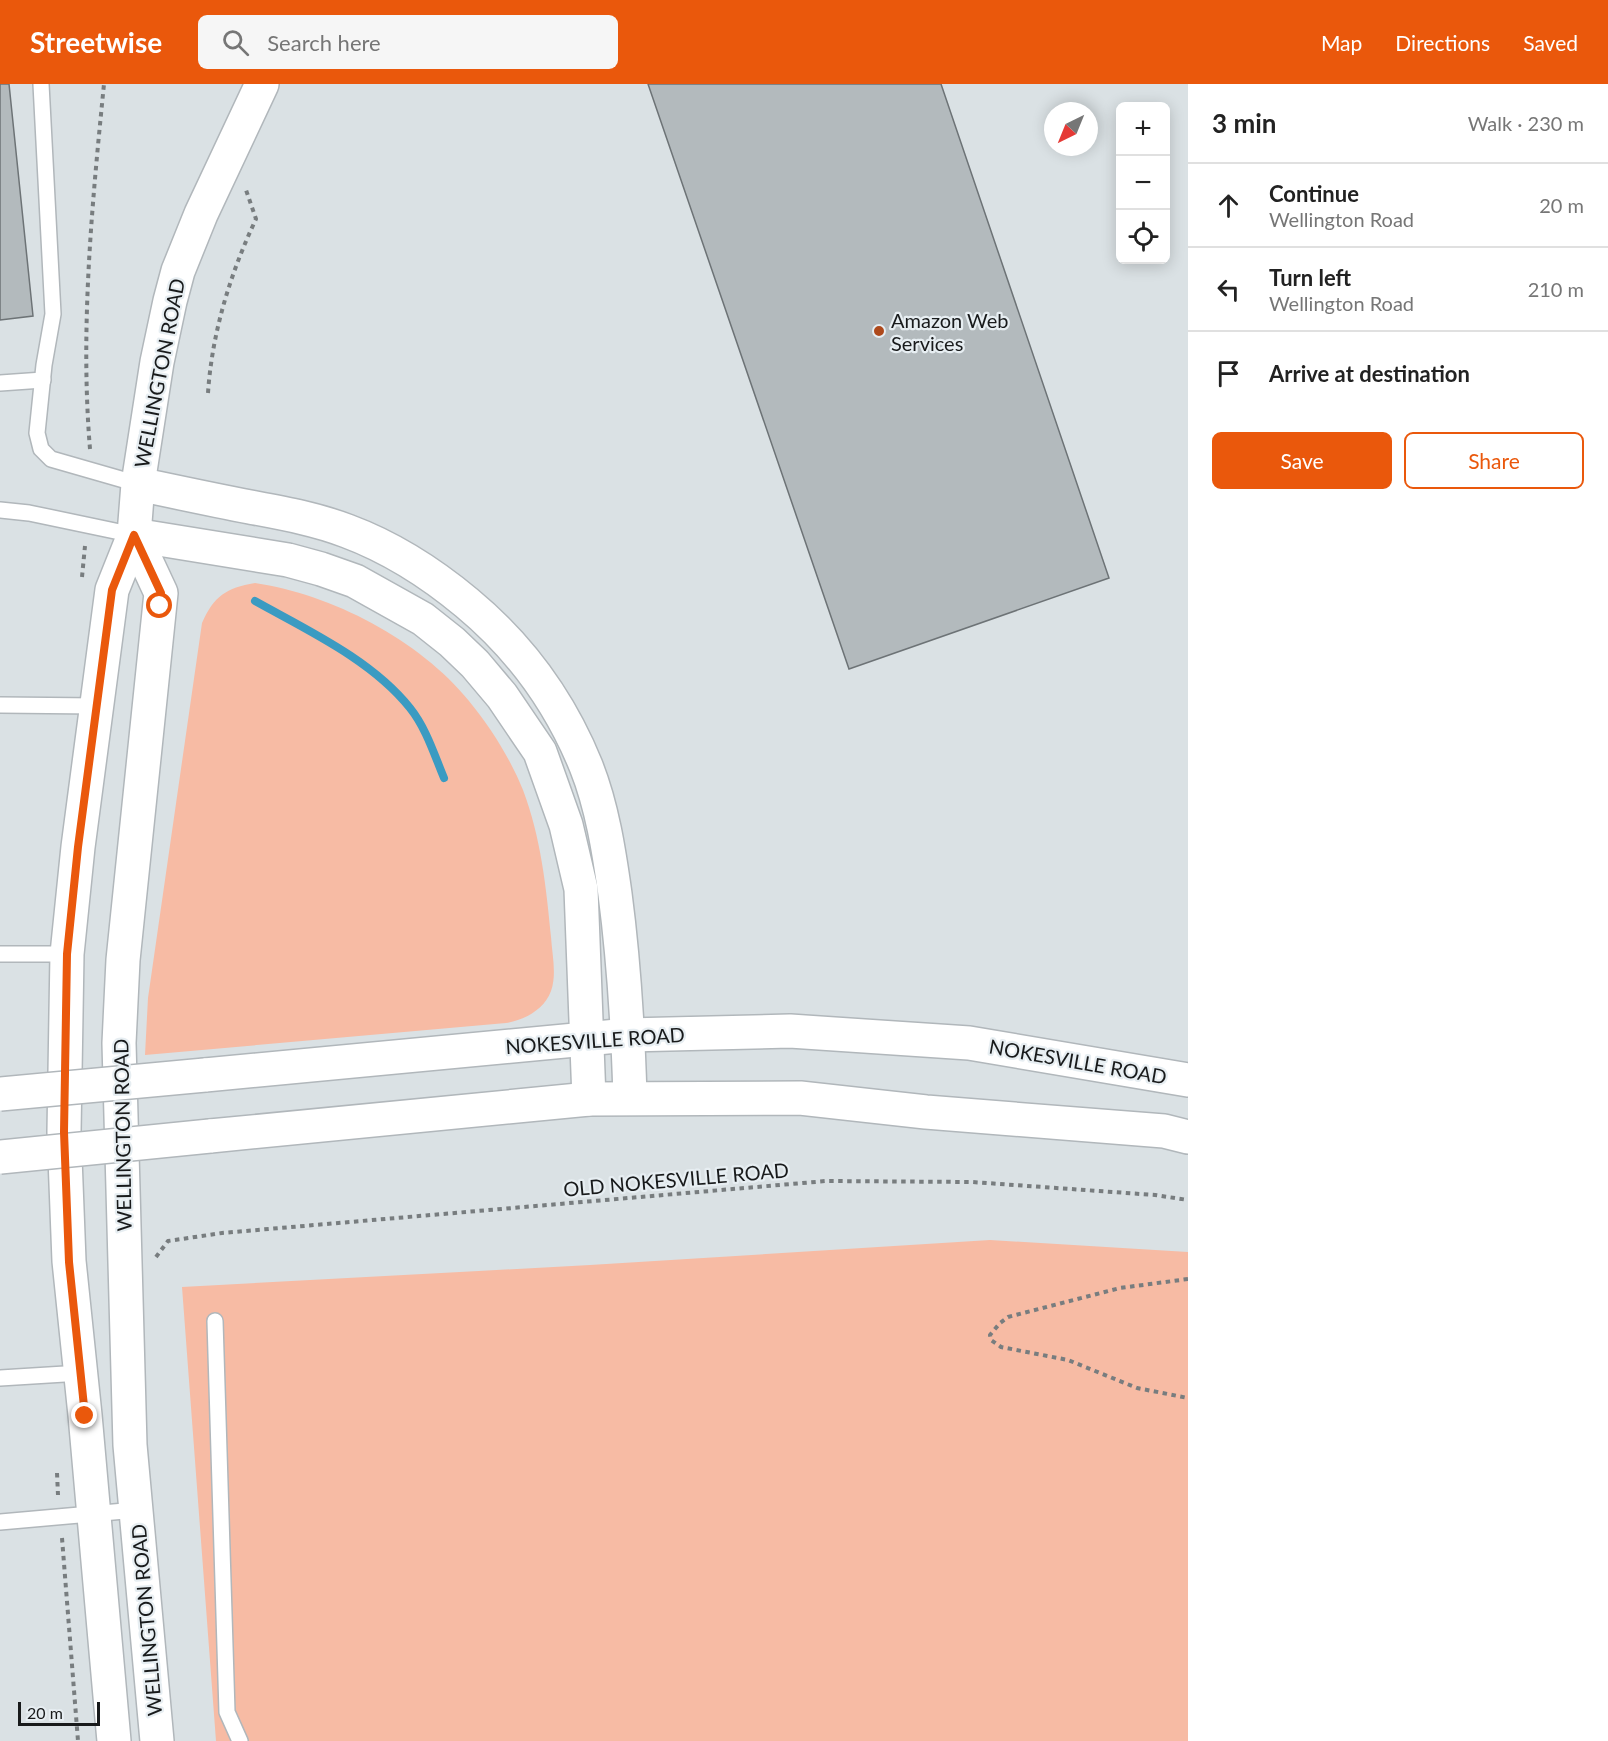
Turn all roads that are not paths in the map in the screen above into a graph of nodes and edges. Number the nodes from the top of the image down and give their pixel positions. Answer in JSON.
{"nodes":[{"id":1,"x":41,"y":84,"type":"edge"},
{"id":2,"x":262,"y":84,"type":"edge"},
{"id":3,"x":42,"y":380,"type":"junction"},
{"id":4,"x":0,"y":383,"type":"edge"},
{"id":5,"x":138,"y":484,"type":"junction"},
{"id":6,"x":0,"y":510,"type":"edge"},
{"id":7,"x":134,"y":535,"type":"junction"},
{"id":8,"x":0,"y":705,"type":"edge"},
{"id":9,"x":97,"y":706,"type":"junction"},
{"id":10,"x":0,"y":954,"type":"edge"},
{"id":11,"x":67,"y":954,"type":"junction"},
{"id":12,"x":628,"y":1035,"type":"junction"},
{"id":13,"x":587,"y":1039,"type":"junction"},
{"id":14,"x":1188,"y":1080,"type":"edge"},
{"id":15,"x":0,"y":1094,"type":"edge"},
{"id":16,"x":630,"y":1097,"type":"junction"},
{"id":17,"x":589,"y":1099,"type":"junction"},
{"id":18,"x":1188,"y":1137,"type":"edge"},
{"id":19,"x":0,"y":1157,"type":"edge"},
{"id":20,"x":215,"y":1321,"type":"dead end"},
{"id":21,"x":81,"y":1373,"type":"junction"},
{"id":22,"x":0,"y":1378,"type":"edge"},
{"id":23,"x":136,"y":1510,"type":"junction"},
{"id":24,"x":94,"y":1514,"type":"junction"},
{"id":25,"x":0,"y":1522,"type":"edge"},
{"id":26,"x":114,"y":1741,"type":"edge"},
{"id":27,"x":157,"y":1741,"type":"edge"},
{"id":28,"x":240,"y":1741,"type":"edge"}],
"edges":[{"from":1,"to":3,"type":"lane"},
{"from":2,"to":5,"type":"main road","name":"WELLINGTON ROAD"},
{"from":3,"to":4,"type":"lane"},
{"from":3,"to":5,"type":"lane"},
{"from":5,"to":7,"type":"main road","name":"WELLINGTON ROAD"},
{"from":5,"to":12,"type":"main road"},
{"from":6,"to":7,"type":"lane"},
{"from":7,"to":9,"type":"main road","name":"WELLINGTON ROAD"},
{"from":7,"to":13,"type":"main road"},
{"from":7,"to":23,"type":"main road","name":"WELLINGTON ROAD"},
{"from":8,"to":9,"type":"lane"},
{"from":9,"to":11,"type":"main road","name":"WELLINGTON ROAD"},
{"from":10,"to":11,"type":"lane"},
{"from":11,"to":21,"type":"main road","name":"WELLINGTON ROAD"},
{"from":12,"to":13,"type":"main road","name":"NOKESVILLE ROAD"},
{"from":12,"to":14,"type":"main road","name":"NOKESVILLE ROAD"},
{"from":12,"to":16,"type":"main road"},
{"from":13,"to":15,"type":"main road","name":"NOKESVILLE ROAD","bridge":true},
{"from":13,"to":17,"type":"main road"},
{"from":16,"to":17,"type":"main road"},
{"from":16,"to":18,"type":"main road"},
{"from":17,"to":19,"type":"main road","bridge":true},
{"from":20,"to":28,"type":"lane"},
{"from":21,"to":22,"type":"lane"},
{"from":21,"to":24,"type":"main road","name":"WELLINGTON ROAD"},
{"from":23,"to":24,"type":"lane"},
{"from":23,"to":27,"type":"main road","name":"WELLINGTON ROAD"},
{"from":24,"to":25,"type":"lane"},
{"from":24,"to":26,"type":"main road","name":"WELLINGTON ROAD"}]}
